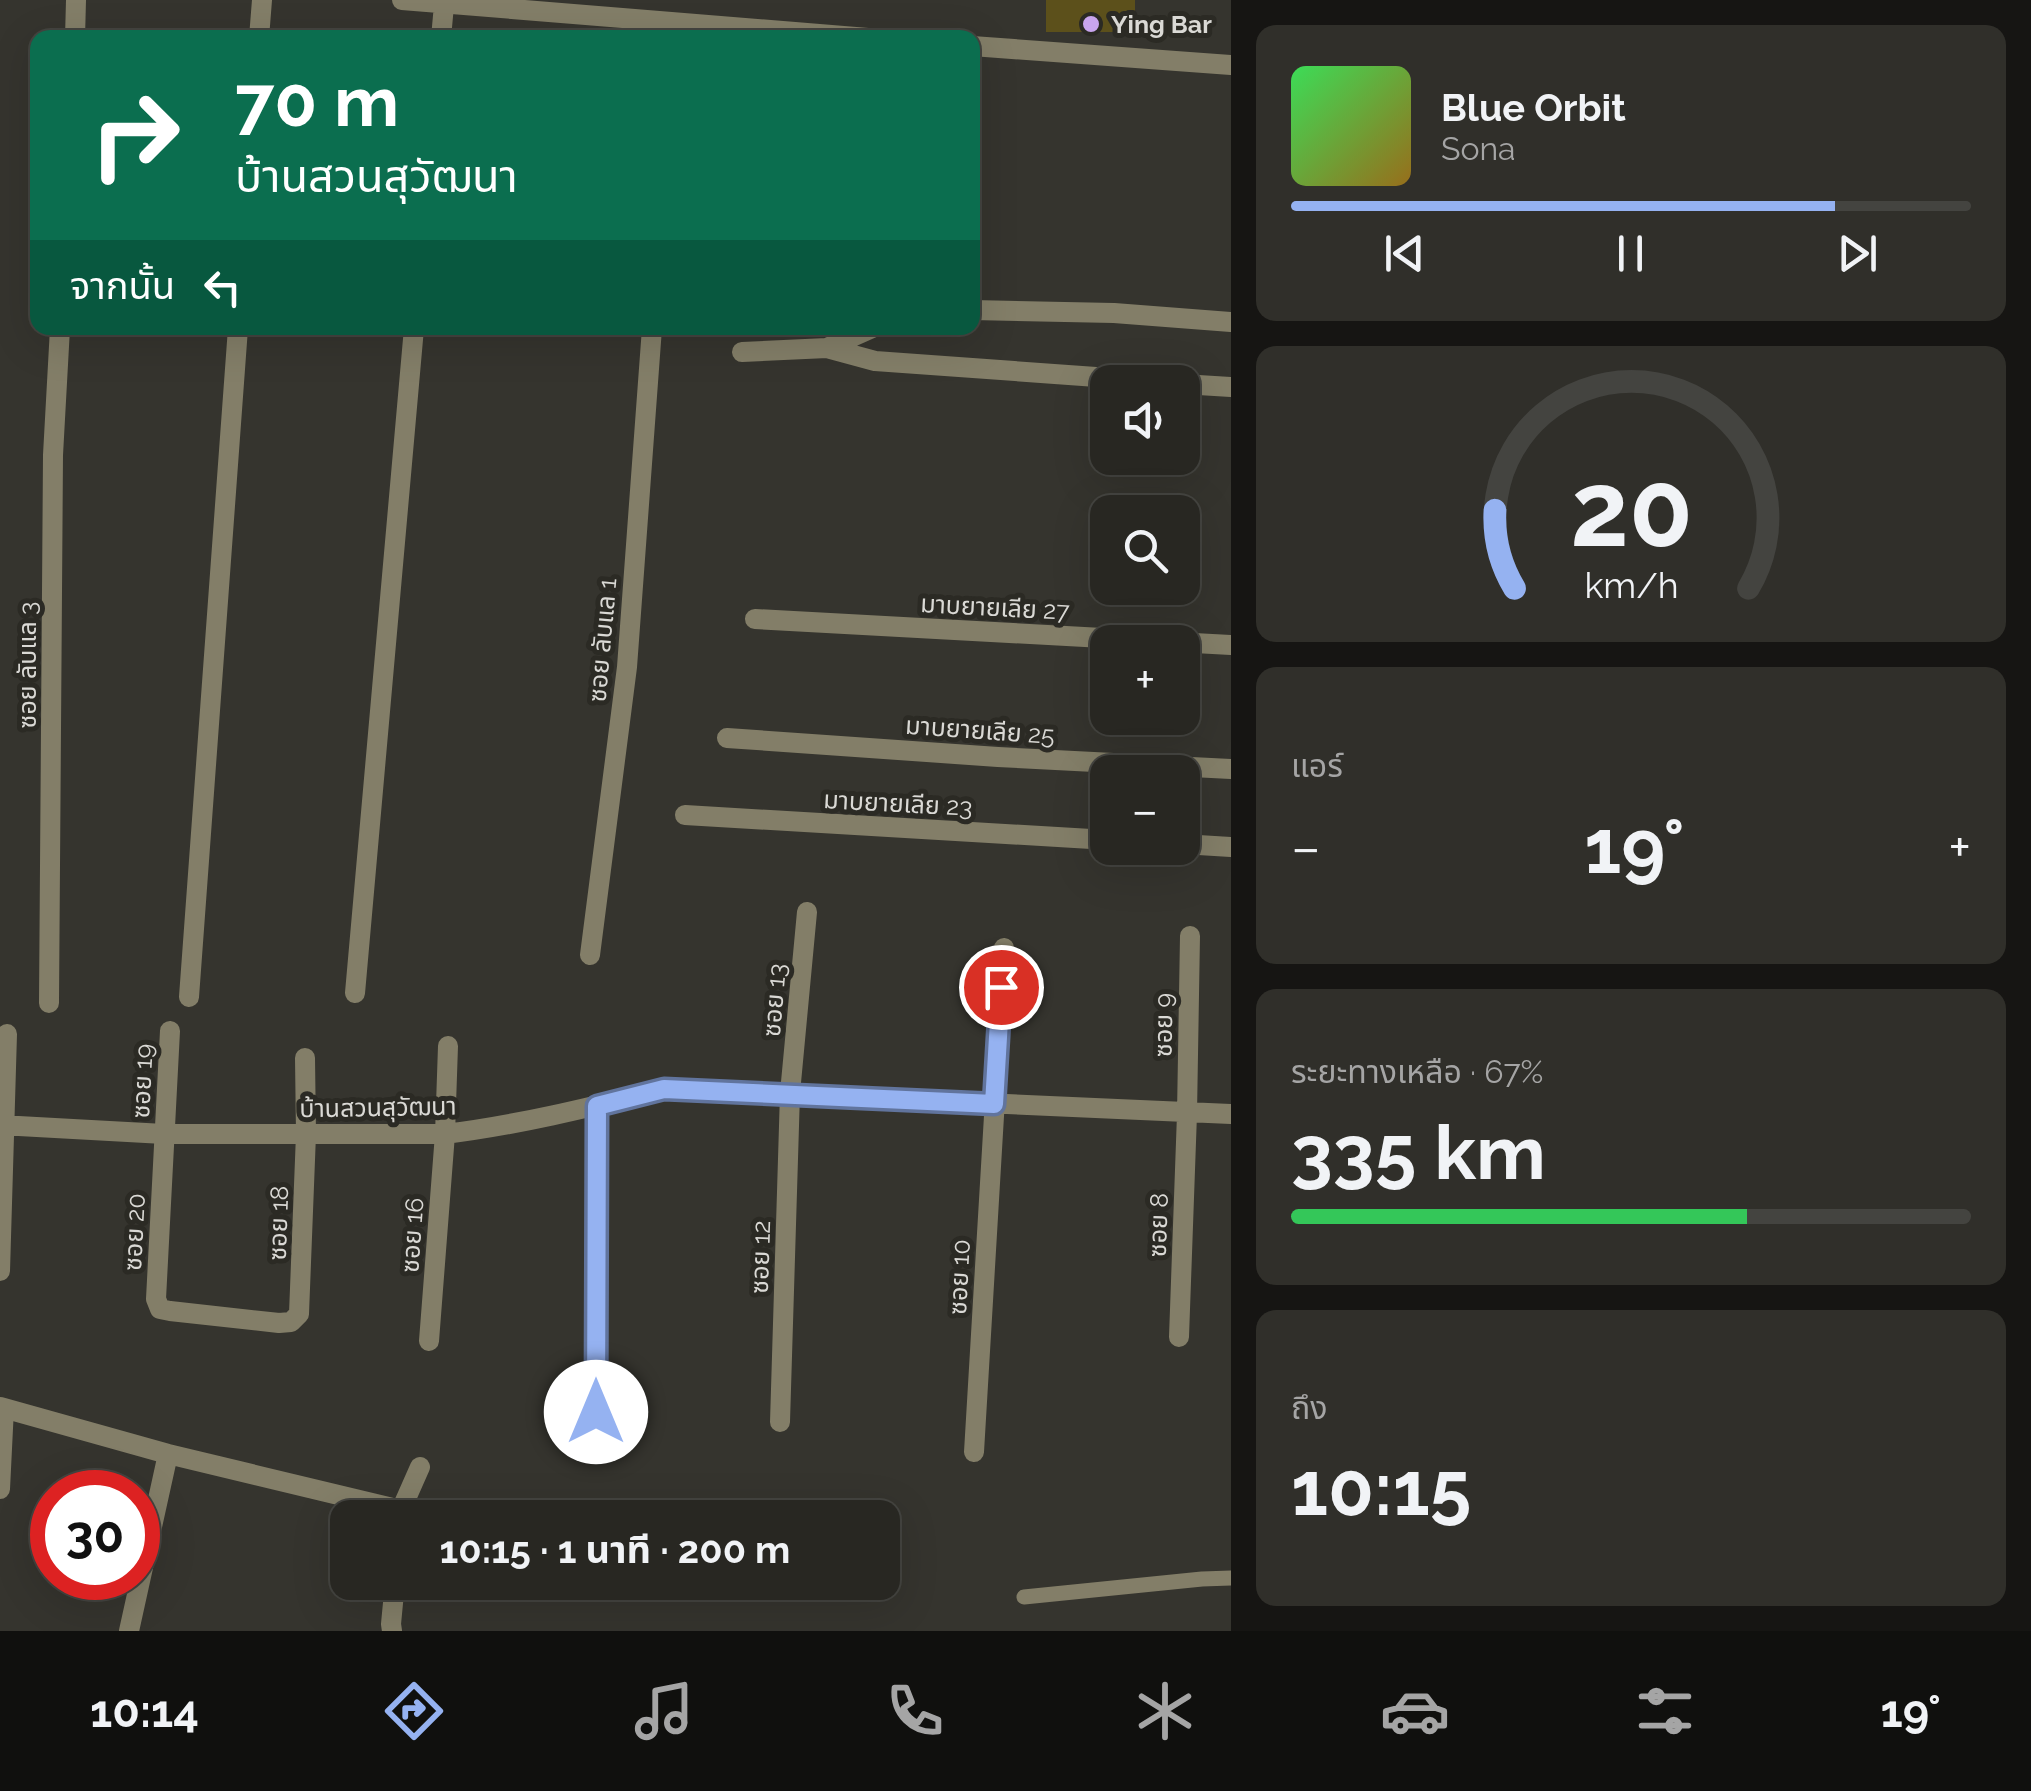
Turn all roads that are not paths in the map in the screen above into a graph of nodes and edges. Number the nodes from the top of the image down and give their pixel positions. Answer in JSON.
{"nodes":[{"id":1,"x":76,"y":0,"type":"edge"},
{"id":2,"x":262,"y":0,"type":"edge"},
{"id":3,"x":402,"y":0,"type":"edge"},
{"id":4,"x":444,"y":5,"type":"junction"},
{"id":5,"x":74,"y":30,"type":"edge"},
{"id":6,"x":260,"y":30,"type":"edge"},
{"id":7,"x":441,"y":30,"type":"edge"},
{"id":8,"x":678,"y":30,"type":"edge"},
{"id":9,"x":980,"y":47,"type":"edge"},
{"id":10,"x":1231,"y":65,"type":"edge"},
{"id":11,"x":980,"y":310,"type":"edge"},
{"id":12,"x":1231,"y":322,"type":"edge"},
{"id":13,"x":60,"y":335,"type":"edge"},
{"id":14,"x":237,"y":335,"type":"edge"},
{"id":15,"x":413,"y":335,"type":"edge"},
{"id":16,"x":651,"y":335,"type":"edge"},
{"id":17,"x":856,"y":335,"type":"edge"},
{"id":18,"x":827,"y":348,"type":"junction"},
{"id":19,"x":742,"y":352,"type":"dead end"},
{"id":20,"x":1090,"y":377,"type":"edge"},
{"id":21,"x":1200,"y":385,"type":"edge"},
{"id":22,"x":1231,"y":387,"type":"edge"},
{"id":23,"x":756,"y":618,"type":"dead end"},
{"id":24,"x":1231,"y":644,"type":"edge"},
{"id":25,"x":727,"y":738,"type":"dead end"},
{"id":26,"x":1231,"y":769,"type":"edge"},
{"id":27,"x":685,"y":816,"type":"dead end"},
{"id":28,"x":1090,"y":839,"type":"edge"},
{"id":29,"x":1200,"y":845,"type":"edge"},
{"id":30,"x":1231,"y":847,"type":"edge"},
{"id":31,"x":807,"y":912,"type":"dead end"},
{"id":32,"x":1190,"y":936,"type":"dead end"},
{"id":33,"x":1004,"y":948,"type":"dead end"},
{"id":34,"x":590,"y":955,"type":"dead end"},
{"id":35,"x":355,"y":993,"type":"dead end"},
{"id":36,"x":189,"y":997,"type":"dead end"},
{"id":37,"x":49,"y":1004,"type":"dead end"},
{"id":38,"x":170,"y":1031,"type":"dead end"},
{"id":39,"x":8,"y":1034,"type":"dead end"},
{"id":40,"x":448,"y":1046,"type":"dead end"},
{"id":41,"x":304,"y":1058,"type":"dead end"},
{"id":42,"x":790,"y":1094,"type":"junction"},
{"id":43,"x":994,"y":1104,"type":"junction"},
{"id":44,"x":597,"y":1106,"type":"junction"},
{"id":45,"x":1187,"y":1114,"type":"junction"},
{"id":46,"x":1231,"y":1114,"type":"edge"},
{"id":47,"x":3,"y":1125,"type":"edge"},
{"id":48,"x":164,"y":1134,"type":"junction"},
{"id":49,"x":306,"y":1134,"type":"junction"},
{"id":50,"x":445,"y":1134,"type":"junction"},
{"id":51,"x":0,"y":1272,"type":"edge"},
{"id":52,"x":299,"y":1314,"type":"joint"},
{"id":53,"x":1179,"y":1337,"type":"dead end"},
{"id":54,"x":429,"y":1341,"type":"dead end"},
{"id":55,"x":2,"y":1408,"type":"edge"},
{"id":56,"x":780,"y":1422,"type":"dead end"},
{"id":57,"x":596,"y":1450,"type":"dead end"},
{"id":58,"x":974,"y":1452,"type":"dead end"},
{"id":59,"x":168,"y":1454,"type":"junction"},
{"id":60,"x":420,"y":1467,"type":"dead end"},
{"id":61,"x":0,"y":1489,"type":"edge"},
{"id":62,"x":347,"y":1500,"type":"edge"},
{"id":63,"x":407,"y":1500,"type":"edge"},
{"id":64,"x":1231,"y":1578,"type":"edge"},
{"id":65,"x":1024,"y":1597,"type":"dead end"},
{"id":66,"x":394,"y":1600,"type":"edge"},
{"id":67,"x":129,"y":1631,"type":"edge"},
{"id":68,"x":392,"y":1631,"type":"edge"}],
"edges":[{"from":1,"to":5,"type":"street"},
{"from":2,"to":6,"type":"street"},
{"from":3,"to":4,"type":"street"},
{"from":4,"to":7,"type":"street"},
{"from":4,"to":8,"type":"street"},
{"from":9,"to":10,"type":"street"},
{"from":11,"to":12,"type":"street"},
{"from":13,"to":37,"type":"street","name":"ซอย ลับแล 3"},
{"from":14,"to":36,"type":"street"},
{"from":15,"to":35,"type":"street"},
{"from":16,"to":34,"type":"street","name":"ซอย ลับแล 1"},
{"from":17,"to":18,"type":"street"},
{"from":18,"to":19,"type":"street"},
{"from":18,"to":20,"type":"street"},
{"from":21,"to":22,"type":"street"},
{"from":23,"to":24,"type":"street","name":"มาบยายเลีย 27"},
{"from":25,"to":26,"type":"street","name":"มาบยายเลีย 25"},
{"from":27,"to":28,"type":"street","name":"มาบยายเลีย 23"},
{"from":29,"to":30,"type":"street"},
{"from":31,"to":42,"type":"street","name":"ซอย 13"},
{"from":32,"to":45,"type":"street","name":"ซอย 9"},
{"from":33,"to":43,"type":"street","name":"ซอย 10"},
{"from":38,"to":48,"type":"street","name":"ซอย 19"},
{"from":39,"to":47,"type":"street"},
{"from":40,"to":50,"type":"street","name":"ซอย 16"},
{"from":41,"to":49,"type":"street","name":"ซอย 18"},
{"from":42,"to":43,"type":"street","name":"บ้านสวนสุวัฒนา"},
{"from":42,"to":44,"type":"street","name":"บ้านสวนสุวัฒนา"},
{"from":42,"to":56,"type":"street","name":"ซอย 12"},
{"from":43,"to":45,"type":"street","name":"บ้านสวนสุวัฒนา"},
{"from":43,"to":58,"type":"street","name":"ซอย 10"},
{"from":44,"to":50,"type":"street","name":"บ้านสวนสุวัฒนา"},
{"from":44,"to":57,"type":"street"},
{"from":45,"to":46,"type":"street","name":"บ้านสวนสุวัฒนา"},
{"from":45,"to":53,"type":"street","name":"ซอย 8"},
{"from":47,"to":48,"type":"street","name":"บ้านสวนสุวัฒนา"},
{"from":47,"to":51,"type":"street"},
{"from":48,"to":49,"type":"street","name":"บ้านสวนสุวัฒนา"},
{"from":48,"to":52,"type":"street","name":"ซอย 20"},
{"from":49,"to":50,"type":"street","name":"บ้านสวนสุวัฒนา"},
{"from":49,"to":52,"type":"street","name":"ซอย 18"},
{"from":50,"to":54,"type":"street","name":"ซอย 16"},
{"from":55,"to":59,"type":"street"},
{"from":55,"to":61,"type":"street"},
{"from":59,"to":62,"type":"street"},
{"from":59,"to":67,"type":"street"},
{"from":60,"to":63,"type":"street"},
{"from":64,"to":65,"type":"lane"},
{"from":66,"to":68,"type":"street"}]}
